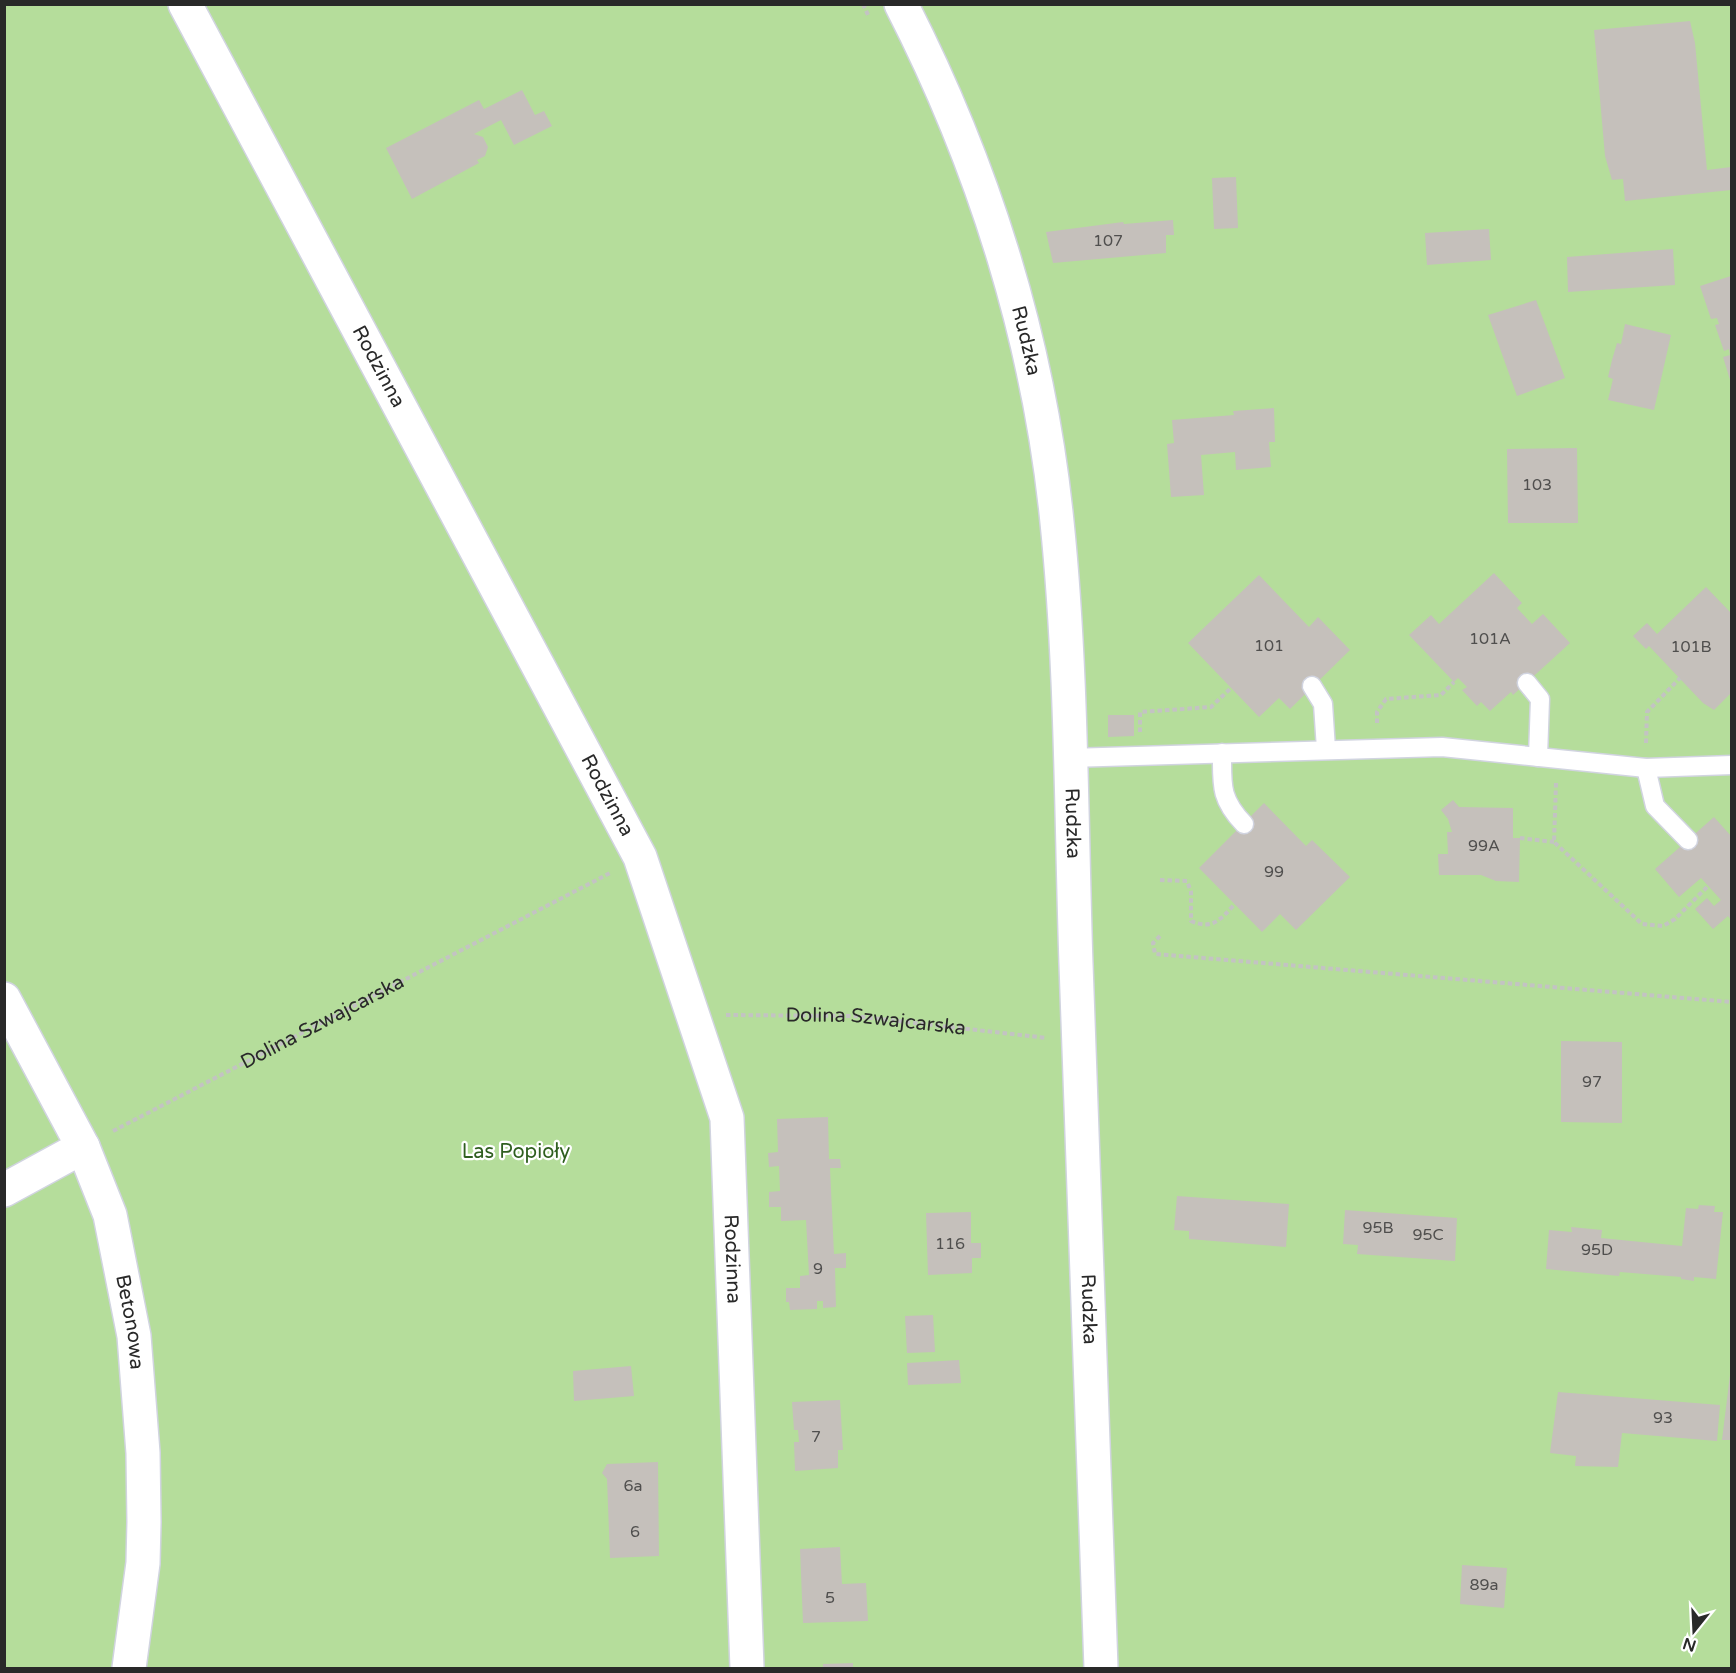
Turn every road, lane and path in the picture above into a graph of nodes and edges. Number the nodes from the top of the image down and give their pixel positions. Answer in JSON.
{"nodes":[{"id":1,"x":185,"y":4,"type":"edge"},
{"id":2,"x":863,"y":4,"type":"edge"},
{"id":3,"x":901,"y":4,"type":"edge"},
{"id":4,"x":873,"y":25,"type":"dead end"},
{"id":5,"x":1680,"y":678,"type":"dead end"},
{"id":6,"x":1454,"y":682,"type":"dead end"},
{"id":7,"x":1527,"y":683,"type":"dead end"},
{"id":8,"x":1312,"y":686,"type":"dead end"},
{"id":9,"x":1231,"y":688,"type":"dead end"},
{"id":10,"x":1377,"y":748,"type":"junction"},
{"id":11,"x":1326,"y":749,"type":"junction"},
{"id":12,"x":1222,"y":753,"type":"junction"},
{"id":13,"x":1139,"y":757,"type":"junction"},
{"id":14,"x":1538,"y":757,"type":"junction"},
{"id":15,"x":1070,"y":758,"type":"junction"},
{"id":16,"x":1557,"y":758,"type":"junction"},
{"id":17,"x":1731,"y":765,"type":"edge"},
{"id":18,"x":1646,"y":768,"type":"junction"},
{"id":19,"x":1244,"y":824,"type":"dead end"},
{"id":20,"x":1520,"y":838,"type":"dead end"},
{"id":21,"x":1688,"y":840,"type":"dead end"},
{"id":22,"x":1554,"y":842,"type":"junction"},
{"id":23,"x":640,"y":857,"type":"junction"},
{"id":24,"x":1160,"y":880,"type":"dead end"},
{"id":25,"x":1708,"y":886,"type":"dead end"},
{"id":26,"x":1234,"y":905,"type":"dead end"},
{"id":27,"x":1160,"y":936,"type":"dead end"},
{"id":28,"x":4,"y":999,"type":"edge"},
{"id":29,"x":1731,"y":1002,"type":"edge"},
{"id":30,"x":692,"y":1015,"type":"junction"},
{"id":31,"x":1046,"y":1026,"type":"dead end"},
{"id":32,"x":1058,"y":1037,"type":"dead end"},
{"id":33,"x":1046,"y":1038,"type":"junction"},
{"id":34,"x":1047,"y":1050,"type":"dead end"},
{"id":35,"x":83,"y":1147,"type":"junction"},
{"id":36,"x":4,"y":1190,"type":"edge"},
{"id":37,"x":129,"y":1668,"type":"edge"},
{"id":38,"x":747,"y":1668,"type":"edge"},
{"id":39,"x":1101,"y":1668,"type":"edge"}],
"edges":[{"from":1,"to":23,"type":"street","name":"Rodzinna"},
{"from":2,"to":4,"type":"path"},
{"from":3,"to":15,"type":"street","name":"Rudzka"},
{"from":5,"to":18,"type":"path"},
{"from":6,"to":10,"type":"path"},
{"from":7,"to":14,"type":"lane"},
{"from":8,"to":11,"type":"lane"},
{"from":9,"to":13,"type":"path"},
{"from":10,"to":11,"type":"lane"},
{"from":10,"to":14,"type":"lane"},
{"from":11,"to":12,"type":"lane"},
{"from":12,"to":13,"type":"lane"},
{"from":12,"to":19,"type":"lane"},
{"from":13,"to":15,"type":"lane"},
{"from":14,"to":16,"type":"lane"},
{"from":15,"to":39,"type":"street","name":"Rudzka"},
{"from":16,"to":18,"type":"lane"},
{"from":16,"to":22,"type":"path"},
{"from":17,"to":18,"type":"lane"},
{"from":18,"to":21,"type":"lane"},
{"from":20,"to":22,"type":"path"},
{"from":22,"to":25,"type":"path"},
{"from":23,"to":30,"type":"street","name":"Rodzinna"},
{"from":23,"to":35,"type":"path","name":"Dolina Szwajcarska"},
{"from":24,"to":26,"type":"path"},
{"from":27,"to":29,"type":"path"},
{"from":28,"to":35,"type":"street","name":"Betonowa"},
{"from":30,"to":33,"type":"path","name":"Dolina Szwajcarska"},
{"from":30,"to":38,"type":"street","name":"Rodzinna"},
{"from":31,"to":33,"type":"path"},
{"from":32,"to":33,"type":"path","name":"Dolina Szwajcarska"},
{"from":33,"to":34,"type":"path"},
{"from":35,"to":36,"type":"street"},
{"from":35,"to":37,"type":"street","name":"Betonowa"}]}
